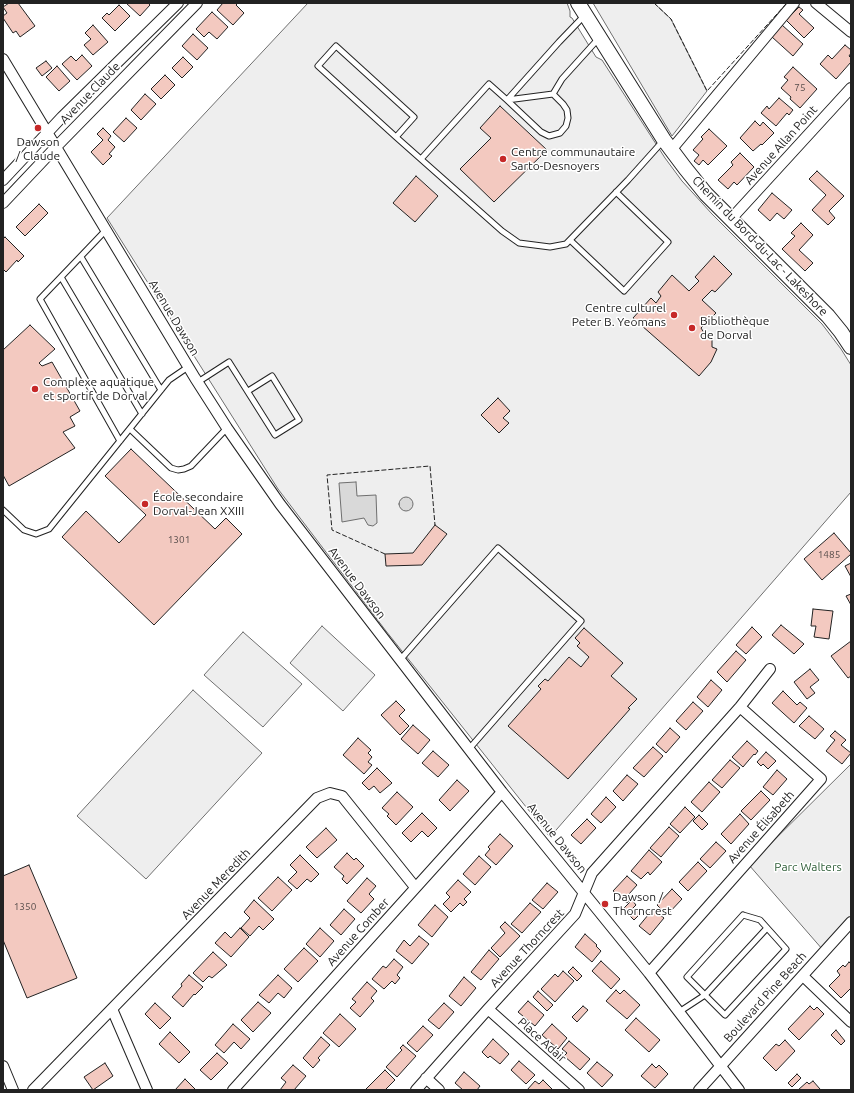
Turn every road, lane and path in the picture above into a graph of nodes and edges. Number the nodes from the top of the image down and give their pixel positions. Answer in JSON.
{"nodes":[{"id":1,"x":178,"y":3,"type":"edge"},
{"id":2,"x":197,"y":3,"type":"edge"},
{"id":3,"x":794,"y":3,"type":"edge"},
{"id":4,"x":816,"y":3,"type":"edge"},
{"id":5,"x":581,"y":6,"type":"edge"},
{"id":6,"x":851,"y":32,"type":"edge"},
{"id":7,"x":599,"y":38,"type":"junction"},
{"id":8,"x":3,"y":59,"type":"edge"},
{"id":9,"x":851,"y":88,"type":"edge"},
{"id":10,"x":553,"y":94,"type":"junction"},
{"id":11,"x":507,"y":100,"type":"junction"},
{"id":12,"x":47,"y":133,"type":"junction"},
{"id":13,"x":396,"y":137,"type":"junction"},
{"id":14,"x":667,"y":145,"type":"junction"},
{"id":15,"x":56,"y":147,"type":"junction"},
{"id":16,"x":421,"y":159,"type":"junction"},
{"id":17,"x":3,"y":180,"type":"edge"},
{"id":18,"x":616,"y":192,"type":"junction"},
{"id":19,"x":3,"y":203,"type":"edge"},
{"id":20,"x":731,"y":219,"type":"junction"},
{"id":21,"x":106,"y":230,"type":"junction"},
{"id":22,"x":570,"y":240,"type":"junction"},
{"id":23,"x":81,"y":257,"type":"junction"},
{"id":24,"x":62,"y":277,"type":"junction"},
{"id":25,"x":851,"y":347,"type":"edge"},
{"id":26,"x":188,"y":367,"type":"junction"},
{"id":27,"x":198,"y":382,"type":"junction"},
{"id":28,"x":161,"y":390,"type":"junction"},
{"id":29,"x":248,"y":391,"type":"junction"},
{"id":30,"x":142,"y":414,"type":"junction"},
{"id":31,"x":227,"y":428,"type":"junction"},
{"id":32,"x":130,"y":429,"type":"junction"},
{"id":33,"x":120,"y":441,"type":"junction"},
{"id":34,"x":3,"y":510,"type":"edge"},
{"id":35,"x":400,"y":660,"type":"junction"},
{"id":36,"x":770,"y":669,"type":"dead end"},
{"id":37,"x":740,"y":707,"type":"junction"},
{"id":38,"x":469,"y":749,"type":"junction"},
{"id":39,"x":502,"y":792,"type":"junction"},
{"id":40,"x":415,"y":887,"type":"junction"},
{"id":41,"x":584,"y":892,"type":"junction"},
{"id":42,"x":851,"y":922,"type":"edge"},
{"id":43,"x":767,"y":928,"type":"junction"},
{"id":44,"x":649,"y":973,"type":"junction"},
{"id":45,"x":803,"y":976,"type":"junction"},
{"id":46,"x":705,"y":996,"type":"junction"},
{"id":47,"x":112,"y":1009,"type":"junction"},
{"id":48,"x":488,"y":1009,"type":"junction"},
{"id":49,"x":679,"y":1012,"type":"junction"},
{"id":50,"x":851,"y":1022,"type":"edge"},
{"id":51,"x":3,"y":1066,"type":"edge"},
{"id":52,"x":721,"y":1066,"type":"junction"},
{"id":53,"x":426,"y":1078,"type":"junction"},
{"id":54,"x":13,"y":1090,"type":"edge"},
{"id":55,"x":33,"y":1090,"type":"edge"},
{"id":56,"x":147,"y":1090,"type":"edge"},
{"id":57,"x":233,"y":1090,"type":"edge"},
{"id":58,"x":416,"y":1090,"type":"edge"},
{"id":59,"x":439,"y":1090,"type":"edge"},
{"id":60,"x":579,"y":1090,"type":"edge"},
{"id":61,"x":699,"y":1090,"type":"edge"},
{"id":62,"x":739,"y":1090,"type":"edge"}],
"edges":[{"from":1,"to":12,"type":"street","name":"Avenue Claude"},
{"from":2,"to":15,"type":"street","name":"Avenue Claude"},
{"from":3,"to":14,"type":"street"},
{"from":4,"to":6,"type":"street"},
{"from":5,"to":7,"type":"street","name":"Chemin du Bord-du-Lac - Lakeshore"},
{"from":5,"to":11,"type":"lane"},
{"from":7,"to":10,"type":"lane"},
{"from":7,"to":14,"type":"street","name":"Chemin du Bord-du-Lac - Lakeshore"},
{"from":8,"to":12,"type":"street","name":"Avenue Dawson"},
{"from":9,"to":20,"type":"street","name":"Avenue Allan Point"},
{"from":10,"to":11,"type":"lane"},
{"from":10,"to":11,"type":"lane"},
{"from":11,"to":16,"type":"lane"},
{"from":12,"to":15,"type":"street","name":"Avenue Dawson"},
{"from":12,"to":17,"type":"street","name":"Avenue Claude"},
{"from":13,"to":13,"type":"lane"},
{"from":13,"to":16,"type":"lane"},
{"from":14,"to":18,"type":"lane"},
{"from":14,"to":20,"type":"street","name":"Chemin du Bord-du-Lac - Lakeshore"},
{"from":15,"to":19,"type":"street","name":"Avenue Claude"},
{"from":15,"to":21,"type":"street","name":"Avenue Dawson"},
{"from":16,"to":22,"type":"lane"},
{"from":18,"to":22,"type":"lane"},
{"from":18,"to":22,"type":"lane"},
{"from":20,"to":25,"type":"street","name":"Chemin du Bord-du-Lac - Lakeshore"},
{"from":21,"to":23,"type":"lane"},
{"from":21,"to":26,"type":"street","name":"Avenue Dawson"},
{"from":23,"to":24,"type":"lane"},
{"from":23,"to":28,"type":"lane"},
{"from":24,"to":30,"type":"lane"},
{"from":24,"to":33,"type":"lane"},
{"from":26,"to":27,"type":"street","name":"Avenue Dawson"},
{"from":26,"to":28,"type":"lane"},
{"from":27,"to":29,"type":"lane"},
{"from":27,"to":31,"type":"street","name":"Avenue Dawson"},
{"from":28,"to":30,"type":"lane"},
{"from":29,"to":29,"type":"lane"},
{"from":30,"to":32,"type":"lane"},
{"from":31,"to":32,"type":"lane"},
{"from":31,"to":35,"type":"street","name":"Avenue Dawson"},
{"from":32,"to":33,"type":"lane"},
{"from":33,"to":34,"type":"lane"},
{"from":35,"to":38,"type":"street","name":"Avenue Dawson"},
{"from":35,"to":38,"type":"lane"},
{"from":36,"to":37,"type":"street","name":"Avenue Thorncrest"},
{"from":37,"to":41,"type":"street","name":"Avenue Thorncrest"},
{"from":37,"to":44,"type":"street","name":"Avenue Élisabeth"},
{"from":38,"to":39,"type":"street","name":"Avenue Dawson"},
{"from":39,"to":40,"type":"street","name":"Avenue Comber"},
{"from":39,"to":41,"type":"street","name":"Avenue Dawson"},
{"from":40,"to":47,"type":"street","name":"Avenue Meredith"},
{"from":40,"to":57,"type":"street","name":"Avenue Comber"},
{"from":41,"to":44,"type":"street","name":"Avenue Dawson"},
{"from":41,"to":48,"type":"street","name":"Avenue Thorncrest"},
{"from":42,"to":45,"type":"street","name":"Boulevard Pine Beach"},
{"from":43,"to":46,"type":"lane"},
{"from":43,"to":46,"type":"lane"},
{"from":43,"to":46,"type":"lane"},
{"from":44,"to":49,"type":"street","name":"Avenue Dawson"},
{"from":45,"to":50,"type":"street"},
{"from":45,"to":52,"type":"street","name":"Boulevard Pine Beach"},
{"from":46,"to":49,"type":"lane"},
{"from":47,"to":55,"type":"street","name":"Avenue Meredith"},
{"from":47,"to":56,"type":"street"},
{"from":48,"to":53,"type":"street","name":"Avenue Thorncrest"},
{"from":48,"to":60,"type":"street","name":"Place Adair"},
{"from":49,"to":52,"type":"street","name":"Avenue Dawson"},
{"from":51,"to":54,"type":"street"},
{"from":52,"to":61,"type":"street","name":"Boulevard Pine Beach"},
{"from":52,"to":62,"type":"street","name":"Avenue Dawson"},
{"from":53,"to":58,"type":"street","name":"Avenue Thorncrest"},
{"from":53,"to":59,"type":"street"}]}
